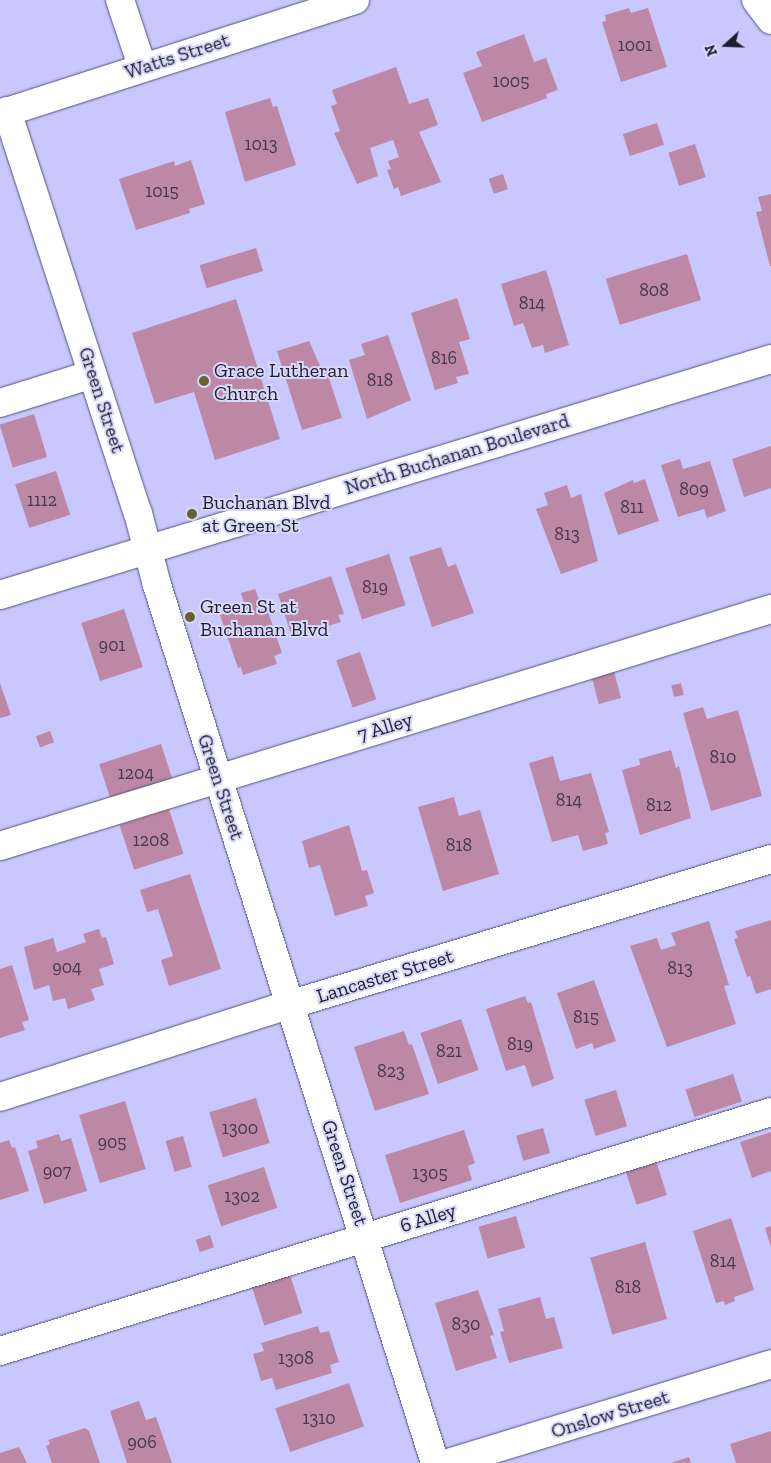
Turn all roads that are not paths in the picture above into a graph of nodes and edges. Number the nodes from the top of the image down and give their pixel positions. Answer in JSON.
{"nodes":[{"id":1,"x":120,"y":0,"type":"edge"},
{"id":2,"x":355,"y":0,"type":"edge"},
{"id":3,"x":756,"y":0,"type":"edge"},
{"id":4,"x":771,"y":20,"type":"edge"},
{"id":5,"x":142,"y":66,"type":"junction"},
{"id":6,"x":4,"y":112,"type":"edge"},
{"id":7,"x":771,"y":359,"type":"edge"},
{"id":8,"x":93,"y":374,"type":"junction"},
{"id":9,"x":0,"y":403,"type":"edge"},
{"id":10,"x":147,"y":549,"type":"junction"},
{"id":11,"x":0,"y":595,"type":"edge"},
{"id":12,"x":771,"y":609,"type":"edge"},
{"id":13,"x":218,"y":779,"type":"junction"},
{"id":14,"x":0,"y":846,"type":"edge"},
{"id":15,"x":771,"y":859,"type":"edge"},
{"id":16,"x":292,"y":1004,"type":"junction"},
{"id":17,"x":0,"y":1097,"type":"edge"},
{"id":18,"x":771,"y":1112,"type":"edge"},
{"id":19,"x":365,"y":1237,"type":"junction"},
{"id":20,"x":0,"y":1352,"type":"edge"},
{"id":21,"x":771,"y":1364,"type":"edge"},
{"id":22,"x":435,"y":1463,"type":"edge"},
{"id":23,"x":448,"y":1463,"type":"edge"}],
"edges":[{"from":1,"to":5,"type":"street"},
{"from":2,"to":5,"type":"street","name":"Watts Street"},
{"from":3,"to":4,"type":"street"},
{"from":5,"to":6,"type":"street","name":"Watts Street"},
{"from":6,"to":8,"type":"street","name":"Green Street"},
{"from":7,"to":10,"type":"street","name":"North Buchanan Boulevard"},
{"from":8,"to":9,"type":"street"},
{"from":8,"to":10,"type":"street","name":"Green Street"},
{"from":10,"to":11,"type":"street","name":"North Buchanan Boulevard"},
{"from":10,"to":13,"type":"street","name":"Green Street"},
{"from":12,"to":13,"type":"street","name":"7 Alley"},
{"from":13,"to":14,"type":"street","name":"7 Alley"},
{"from":13,"to":16,"type":"street","name":"Green Street"},
{"from":15,"to":16,"type":"street","name":"Lancaster Street"},
{"from":16,"to":17,"type":"street","name":"Lancaster Street"},
{"from":16,"to":19,"type":"street","name":"Green Street"},
{"from":18,"to":19,"type":"street","name":"6 Alley"},
{"from":19,"to":20,"type":"street","name":"6 Alley"},
{"from":19,"to":22,"type":"street","name":"Green Street"},
{"from":21,"to":23,"type":"street","name":"Onslow Street"}]}
